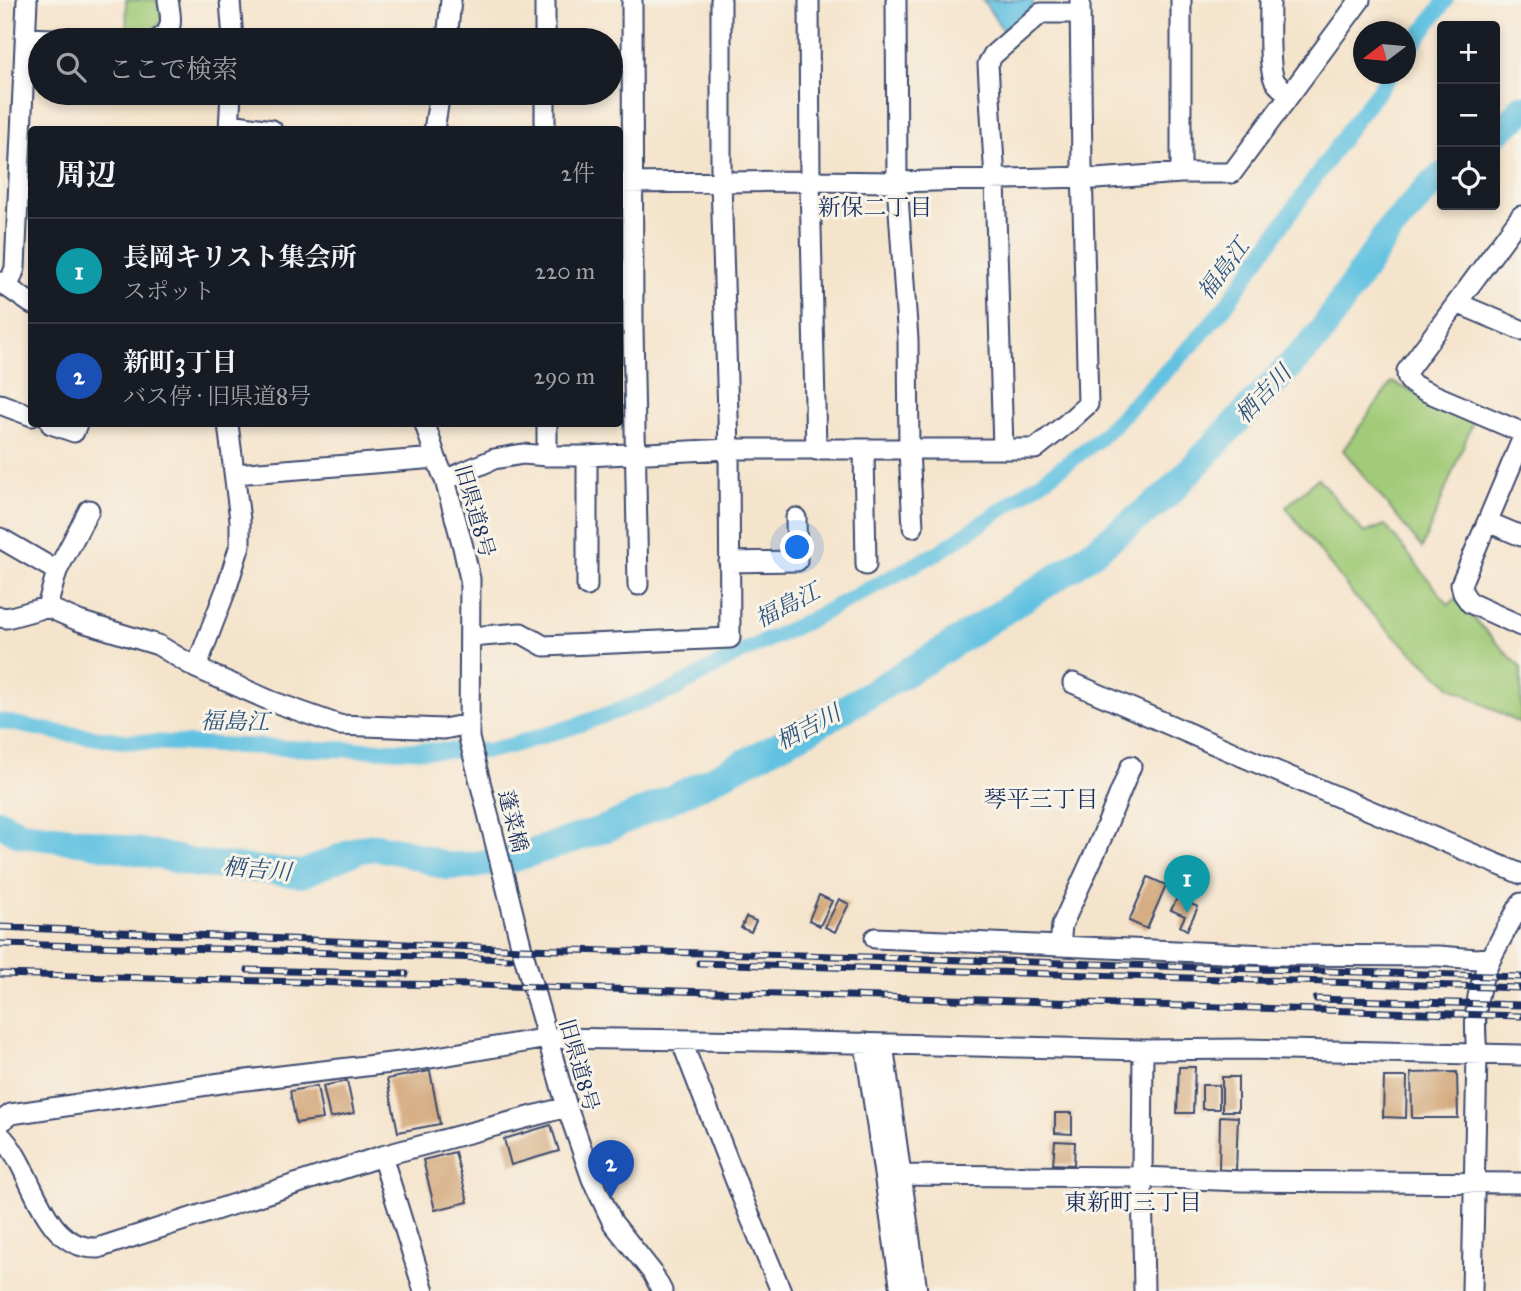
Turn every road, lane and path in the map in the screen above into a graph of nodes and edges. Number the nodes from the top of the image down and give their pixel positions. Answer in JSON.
{"nodes":[{"id":1,"x":27,"y":0,"type":"edge"},
{"id":2,"x":168,"y":0,"type":"edge"},
{"id":3,"x":230,"y":0,"type":"edge"},
{"id":4,"x":451,"y":0,"type":"edge"},
{"id":5,"x":545,"y":0,"type":"edge"},
{"id":6,"x":632,"y":0,"type":"edge"},
{"id":7,"x":721,"y":0,"type":"edge"},
{"id":8,"x":810,"y":0,"type":"edge"},
{"id":9,"x":896,"y":0,"type":"edge"},
{"id":10,"x":1181,"y":0,"type":"edge"},
{"id":11,"x":1269,"y":0,"type":"edge"},
{"id":12,"x":1360,"y":0,"type":"edge"},
{"id":13,"x":1080,"y":7,"type":"edge"},
{"id":14,"x":170,"y":28,"type":"edge"},
{"id":15,"x":232,"y":28,"type":"edge"},
{"id":16,"x":448,"y":28,"type":"edge"},
{"id":17,"x":545,"y":28,"type":"edge"},
{"id":18,"x":25,"y":38,"type":"junction"},
{"id":19,"x":28,"y":38,"type":"edge"},
{"id":20,"x":1290,"y":94,"type":"junction"},
{"id":21,"x":230,"y":105,"type":"edge"},
{"id":22,"x":438,"y":105,"type":"edge"},
{"id":23,"x":545,"y":105,"type":"edge"},
{"id":24,"x":229,"y":126,"type":"edge"},
{"id":25,"x":435,"y":126,"type":"edge"},
{"id":26,"x":545,"y":126,"type":"edge"},
{"id":27,"x":26,"y":137,"type":"edge"},
{"id":28,"x":1181,"y":173,"type":"junction"},
{"id":29,"x":1083,"y":177,"type":"junction"},
{"id":30,"x":995,"y":180,"type":"junction"},
{"id":31,"x":722,"y":181,"type":"junction"},
{"id":32,"x":810,"y":181,"type":"junction"},
{"id":33,"x":897,"y":182,"type":"junction"},
{"id":34,"x":626,"y":183,"type":"edge"},
{"id":35,"x":1521,"y":216,"type":"edge"},
{"id":36,"x":4,"y":284,"type":"edge"},
{"id":37,"x":28,"y":301,"type":"edge"},
{"id":38,"x":1457,"y":303,"type":"junction"},
{"id":39,"x":1521,"y":330,"type":"edge"},
{"id":40,"x":0,"y":404,"type":"edge"},
{"id":41,"x":28,"y":414,"type":"edge"},
{"id":42,"x":60,"y":427,"type":"edge"},
{"id":43,"x":76,"y":427,"type":"edge"},
{"id":44,"x":228,"y":427,"type":"edge"},
{"id":45,"x":426,"y":427,"type":"edge"},
{"id":46,"x":547,"y":427,"type":"edge"},
{"id":47,"x":1521,"y":432,"type":"edge"},
{"id":48,"x":1521,"y":442,"type":"edge"},
{"id":49,"x":729,"y":449,"type":"junction"},
{"id":50,"x":864,"y":449,"type":"junction"},
{"id":51,"x":909,"y":449,"type":"junction"},
{"id":52,"x":1003,"y":449,"type":"junction"},
{"id":53,"x":816,"y":450,"type":"junction"},
{"id":54,"x":635,"y":454,"type":"junction"},
{"id":55,"x":547,"y":456,"type":"junction"},
{"id":56,"x":587,"y":456,"type":"junction"},
{"id":57,"x":436,"y":458,"type":"junction"},
{"id":58,"x":235,"y":474,"type":"junction"},
{"id":59,"x":445,"y":480,"type":"junction"},
{"id":60,"x":89,"y":510,"type":"dead end"},
{"id":61,"x":796,"y":518,"type":"dead end"},
{"id":62,"x":1488,"y":522,"type":"junction"},
{"id":63,"x":913,"y":527,"type":"dead end"},
{"id":64,"x":1521,"y":536,"type":"edge"},
{"id":65,"x":0,"y":538,"type":"edge"},
{"id":66,"x":729,"y":562,"type":"junction"},
{"id":67,"x":866,"y":565,"type":"dead end"},
{"id":68,"x":57,"y":571,"type":"junction"},
{"id":69,"x":638,"y":584,"type":"dead end"},
{"id":70,"x":587,"y":586,"type":"dead end"},
{"id":71,"x":47,"y":607,"type":"junction"},
{"id":72,"x":0,"y":617,"type":"edge"},
{"id":73,"x":1521,"y":626,"type":"edge"},
{"id":74,"x":470,"y":637,"type":"junction"},
{"id":75,"x":196,"y":667,"type":"junction"},
{"id":76,"x":1073,"y":683,"type":"dead end"},
{"id":77,"x":469,"y":731,"type":"junction"},
{"id":78,"x":1131,"y":766,"type":"dead end"},
{"id":79,"x":1521,"y":874,"type":"edge"},
{"id":80,"x":1521,"y":903,"type":"edge"},
{"id":81,"x":514,"y":916,"type":"joint"},
{"id":82,"x":876,"y":938,"type":"dead end"},
{"id":83,"x":1060,"y":946,"type":"junction"},
{"id":84,"x":1492,"y":957,"type":"junction"},
{"id":85,"x":548,"y":1038,"type":"junction"},
{"id":86,"x":681,"y":1040,"type":"junction"},
{"id":87,"x":874,"y":1043,"type":"junction"},
{"id":88,"x":1143,"y":1050,"type":"junction"},
{"id":89,"x":1476,"y":1054,"type":"junction"},
{"id":90,"x":1521,"y":1055,"type":"edge"},
{"id":91,"x":567,"y":1107,"type":"junction"},
{"id":92,"x":0,"y":1122,"type":"edge"},
{"id":93,"x":0,"y":1135,"type":"edge"},
{"id":94,"x":382,"y":1157,"type":"junction"},
{"id":95,"x":901,"y":1175,"type":"junction"},
{"id":96,"x":1142,"y":1177,"type":"junction"},
{"id":97,"x":1475,"y":1182,"type":"junction"},
{"id":98,"x":1521,"y":1183,"type":"edge"},
{"id":99,"x":425,"y":1291,"type":"edge"},
{"id":100,"x":662,"y":1291,"type":"edge"},
{"id":101,"x":781,"y":1291,"type":"edge"},
{"id":102,"x":901,"y":1291,"type":"edge"},
{"id":103,"x":917,"y":1291,"type":"edge"},
{"id":104,"x":1144,"y":1291,"type":"edge"},
{"id":105,"x":1472,"y":1291,"type":"edge"}],
"edges":[{"from":1,"to":18,"type":"street"},
{"from":2,"to":14,"type":"street"},
{"from":3,"to":15,"type":"street"},
{"from":4,"to":16,"type":"street"},
{"from":5,"to":17,"type":"street"},
{"from":6,"to":34,"type":"street"},
{"from":7,"to":31,"type":"street"},
{"from":8,"to":32,"type":"street"},
{"from":9,"to":33,"type":"street"},
{"from":10,"to":28,"type":"street"},
{"from":11,"to":20,"type":"street"},
{"from":12,"to":20,"type":"street"},
{"from":13,"to":29,"type":"street"},
{"from":13,"to":30,"type":"street"},
{"from":18,"to":19,"type":"street"},
{"from":18,"to":27,"type":"street"},
{"from":20,"to":28,"type":"street"},
{"from":21,"to":24,"type":"street"},
{"from":22,"to":25,"type":"street"},
{"from":23,"to":26,"type":"street"},
{"from":27,"to":36,"type":"street"},
{"from":28,"to":29,"type":"street"},
{"from":29,"to":30,"type":"street"},
{"from":29,"to":52,"type":"street"},
{"from":30,"to":33,"type":"street"},
{"from":30,"to":52,"type":"street"},
{"from":31,"to":32,"type":"street"},
{"from":31,"to":34,"type":"street"},
{"from":31,"to":49,"type":"street"},
{"from":32,"to":33,"type":"street"},
{"from":32,"to":53,"type":"street"},
{"from":33,"to":51,"type":"street"},
{"from":34,"to":54,"type":"street"},
{"from":35,"to":38,"type":"street"},
{"from":36,"to":37,"type":"street"},
{"from":38,"to":39,"type":"street"},
{"from":38,"to":47,"type":"street"},
{"from":40,"to":41,"type":"street"},
{"from":42,"to":43,"type":"street"},
{"from":44,"to":58,"type":"street"},
{"from":45,"to":57,"type":"street","name":"旧県道8号"},
{"from":46,"to":55,"type":"street"},
{"from":48,"to":62,"type":"street"},
{"from":49,"to":53,"type":"street"},
{"from":49,"to":54,"type":"street"},
{"from":49,"to":66,"type":"street"},
{"from":50,"to":51,"type":"street"},
{"from":50,"to":53,"type":"street"},
{"from":50,"to":67,"type":"street"},
{"from":51,"to":52,"type":"street"},
{"from":51,"to":63,"type":"street"},
{"from":54,"to":56,"type":"street"},
{"from":54,"to":69,"type":"street"},
{"from":55,"to":56,"type":"street"},
{"from":55,"to":59,"type":"street"},
{"from":56,"to":70,"type":"street"},
{"from":57,"to":58,"type":"street"},
{"from":57,"to":59,"type":"street","name":"旧県道8号"},
{"from":58,"to":75,"type":"street"},
{"from":59,"to":74,"type":"street","name":"旧県道8号"},
{"from":60,"to":68,"type":"street"},
{"from":61,"to":66,"type":"street"},
{"from":62,"to":64,"type":"street"},
{"from":62,"to":73,"type":"street"},
{"from":65,"to":68,"type":"street"},
{"from":66,"to":74,"type":"street"},
{"from":68,"to":71,"type":"street"},
{"from":71,"to":72,"type":"street"},
{"from":71,"to":75,"type":"street"},
{"from":74,"to":77,"type":"street","name":"旧県道8号"},
{"from":75,"to":77,"type":"street"},
{"from":76,"to":79,"type":"street"},
{"from":77,"to":81,"type":"street","name":"蓬菜橋"},
{"from":78,"to":83,"type":"street"},
{"from":80,"to":84,"type":"street"},
{"from":81,"to":85,"type":"street","name":"旧県道8号"},
{"from":82,"to":83,"type":"street"},
{"from":83,"to":84,"type":"street"},
{"from":84,"to":89,"type":"street"},
{"from":85,"to":86,"type":"street"},
{"from":85,"to":91,"type":"street","name":"旧県道8号"},
{"from":85,"to":92,"type":"street"},
{"from":86,"to":87,"type":"street"},
{"from":86,"to":101,"type":"street"},
{"from":87,"to":88,"type":"street"},
{"from":87,"to":95,"type":"street"},
{"from":87,"to":102,"type":"street"},
{"from":88,"to":89,"type":"street"},
{"from":88,"to":96,"type":"street"},
{"from":89,"to":90,"type":"street"},
{"from":89,"to":97,"type":"street"},
{"from":91,"to":94,"type":"street"},
{"from":91,"to":100,"type":"street","name":"旧県道8号"},
{"from":93,"to":94,"type":"street"},
{"from":94,"to":99,"type":"street"},
{"from":95,"to":96,"type":"street"},
{"from":95,"to":103,"type":"street"},
{"from":96,"to":97,"type":"street"},
{"from":96,"to":104,"type":"street"},
{"from":97,"to":98,"type":"street"},
{"from":97,"to":105,"type":"street"}]}
